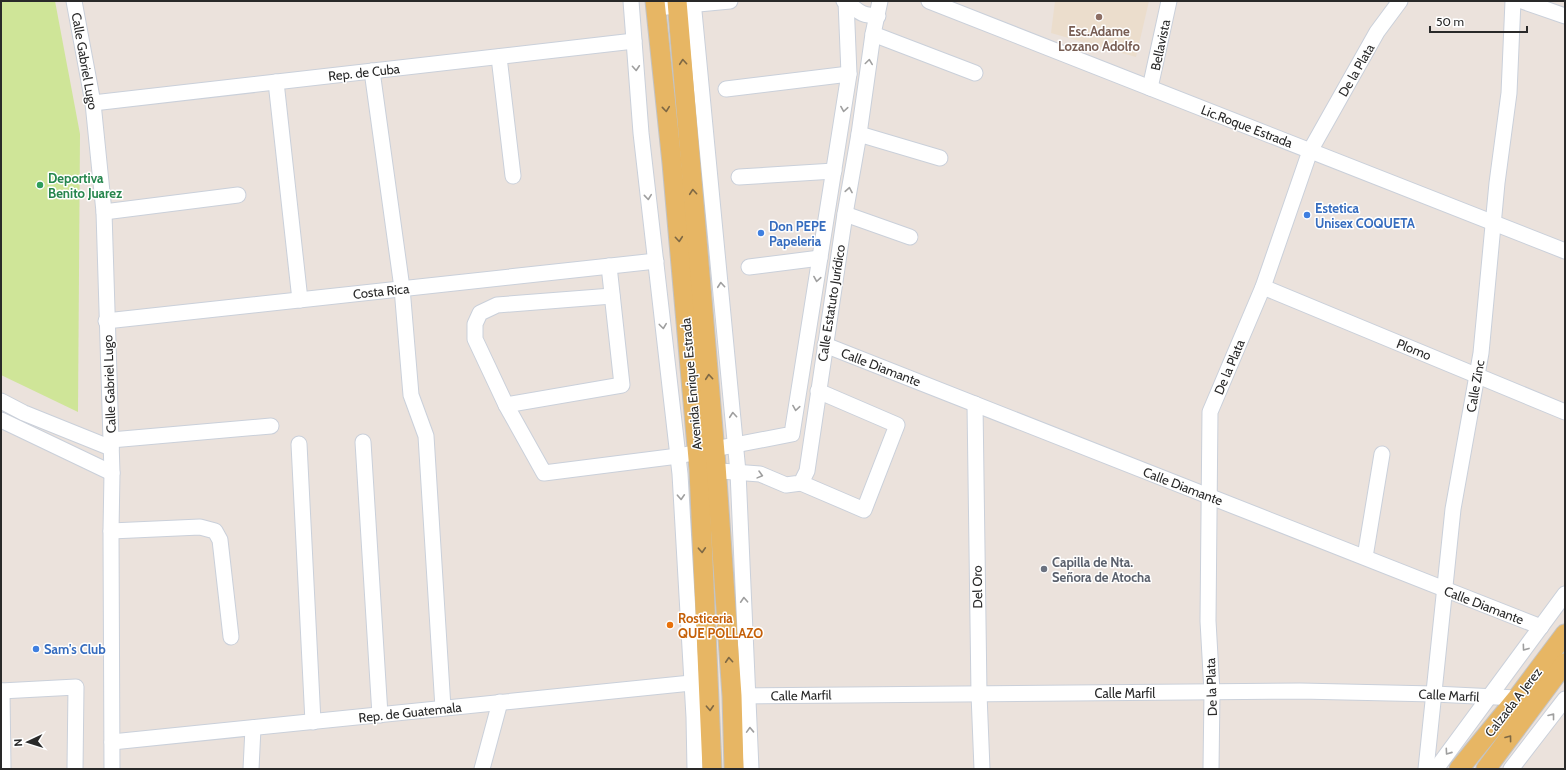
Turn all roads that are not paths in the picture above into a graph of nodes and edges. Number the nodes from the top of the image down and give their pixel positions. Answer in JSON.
{"nodes":[{"id":1,"x":74,"y":1,"type":"edge"},
{"id":2,"x":631,"y":1,"type":"edge"},
{"id":3,"x":726,"y":1,"type":"edge"},
{"id":4,"x":845,"y":1,"type":"edge"},
{"id":5,"x":880,"y":1,"type":"edge"},
{"id":6,"x":929,"y":1,"type":"edge"},
{"id":7,"x":1169,"y":1,"type":"edge"},
{"id":8,"x":1400,"y":1,"type":"edge"},
{"id":9,"x":1513,"y":1,"type":"edge"},
{"id":10,"x":1522,"y":1,"type":"edge"},
{"id":11,"x":686,"y":3,"type":"edge"},
{"id":12,"x":655,"y":5,"type":"edge"},
{"id":13,"x":878,"y":16,"type":"junction"},
{"id":14,"x":1565,"y":16,"type":"edge"},
{"id":15,"x":873,"y":34,"type":"junction"},
{"id":16,"x":634,"y":41,"type":"junction"},
{"id":17,"x":499,"y":57,"type":"junction"},
{"id":18,"x":372,"y":71,"type":"junction"},
{"id":19,"x":975,"y":72,"type":"dead end"},
{"id":20,"x":849,"y":74,"type":"junction"},
{"id":21,"x":276,"y":82,"type":"junction"},
{"id":22,"x":726,"y":88,"type":"dead end"},
{"id":23,"x":1150,"y":88,"type":"junction"},
{"id":24,"x":93,"y":103,"type":"junction"},
{"id":25,"x":860,"y":134,"type":"junction"},
{"id":26,"x":1310,"y":151,"type":"junction"},
{"id":27,"x":940,"y":158,"type":"dead end"},
{"id":28,"x":834,"y":171,"type":"junction"},
{"id":29,"x":513,"y":176,"type":"dead end"},
{"id":30,"x":739,"y":177,"type":"dead end"},
{"id":31,"x":238,"y":195,"type":"dead end"},
{"id":32,"x":104,"y":212,"type":"junction"},
{"id":33,"x":845,"y":214,"type":"junction"},
{"id":34,"x":1493,"y":223,"type":"junction"},
{"id":35,"x":910,"y":237,"type":"dead end"},
{"id":36,"x":1565,"y":251,"type":"edge"},
{"id":37,"x":820,"y":258,"type":"junction"},
{"id":38,"x":656,"y":261,"type":"junction"},
{"id":39,"x":609,"y":266,"type":"junction"},
{"id":40,"x":749,"y":267,"type":"dead end"},
{"id":41,"x":1263,"y":287,"type":"junction"},
{"id":42,"x":402,"y":288,"type":"junction"},
{"id":43,"x":612,"y":296,"type":"junction"},
{"id":44,"x":300,"y":300,"type":"junction"},
{"id":45,"x":106,"y":321,"type":"junction"},
{"id":46,"x":825,"y":345,"type":"junction"},
{"id":47,"x":1477,"y":375,"type":"junction"},
{"id":48,"x":818,"y":391,"type":"junction"},
{"id":49,"x":1,"y":401,"type":"edge"},
{"id":50,"x":974,"y":404,"type":"junction"},
{"id":51,"x":506,"y":405,"type":"junction"},
{"id":52,"x":1565,"y":412,"type":"edge"},
{"id":53,"x":1,"y":420,"type":"edge"},
{"id":54,"x":271,"y":426,"type":"dead end"},
{"id":55,"x":792,"y":434,"type":"junction"},
{"id":56,"x":811,"y":439,"type":"junction"},
{"id":57,"x":363,"y":442,"type":"dead end"},
{"id":58,"x":111,"y":444,"type":"junction"},
{"id":59,"x":299,"y":444,"type":"dead end"},
{"id":60,"x":736,"y":445,"type":"junction"},
{"id":61,"x":1382,"y":454,"type":"dead end"},
{"id":62,"x":678,"y":456,"type":"junction"},
{"id":63,"x":707,"y":461,"type":"junction"},
{"id":64,"x":738,"y":472,"type":"junction"},
{"id":65,"x":112,"y":473,"type":"junction"},
{"id":66,"x":680,"y":474,"type":"junction"},
{"id":67,"x":802,"y":483,"type":"junction"},
{"id":68,"x":1209,"y":496,"type":"junction"},
{"id":69,"x":110,"y":531,"type":"junction"},
{"id":70,"x":1364,"y":558,"type":"junction"},
{"id":71,"x":743,"y":565,"type":"junction"},
{"id":72,"x":723,"y":566,"type":"junction"},
{"id":73,"x":1445,"y":589,"type":"junction"},
{"id":74,"x":1565,"y":594,"type":"edge"},
{"id":75,"x":1541,"y":627,"type":"junction"},
{"id":76,"x":1565,"y":634,"type":"edge"},
{"id":77,"x":231,"y":636,"type":"dead end"},
{"id":78,"x":1565,"y":663,"type":"edge"},
{"id":79,"x":700,"y":682,"type":"junction"},
{"id":80,"x":1,"y":691,"type":"edge"},
{"id":81,"x":1212,"y":692,"type":"junction"},
{"id":82,"x":979,"y":694,"type":"junction"},
{"id":83,"x":1434,"y":694,"type":"junction"},
{"id":84,"x":740,"y":696,"type":"junction"},
{"id":85,"x":1489,"y":697,"type":"junction"},
{"id":86,"x":1517,"y":698,"type":"junction"},
{"id":87,"x":1564,"y":701,"type":"edge"},
{"id":88,"x":500,"y":702,"type":"junction"},
{"id":89,"x":443,"y":708,"type":"junction"},
{"id":90,"x":380,"y":715,"type":"junction"},
{"id":91,"x":312,"y":722,"type":"junction"},
{"id":92,"x":253,"y":728,"type":"junction"},
{"id":93,"x":112,"y":742,"type":"junction"},
{"id":94,"x":3,"y":769,"type":"edge"},
{"id":95,"x":75,"y":769,"type":"edge"},
{"id":96,"x":112,"y":769,"type":"edge"},
{"id":97,"x":251,"y":769,"type":"edge"},
{"id":98,"x":482,"y":769,"type":"edge"},
{"id":99,"x":695,"y":769,"type":"edge"},
{"id":100,"x":712,"y":769,"type":"edge"},
{"id":101,"x":734,"y":769,"type":"edge"},
{"id":102,"x":751,"y":769,"type":"edge"},
{"id":103,"x":982,"y":769,"type":"edge"},
{"id":104,"x":1211,"y":769,"type":"edge"},
{"id":105,"x":1426,"y":769,"type":"edge"},
{"id":106,"x":1436,"y":769,"type":"edge"},
{"id":107,"x":1459,"y":769,"type":"edge"},
{"id":108,"x":1486,"y":769,"type":"edge"},
{"id":109,"x":1511,"y":769,"type":"edge"}],
"edges":[{"from":1,"to":24,"type":"street","name":"Calle Gabriel Lugo"},
{"from":2,"to":16,"type":"street"},
{"from":3,"to":11,"type":"street"},
{"from":4,"to":13,"type":"street"},
{"from":4,"to":20,"type":"street","name":"Calle Estatuto Jurídico"},
{"from":5,"to":13,"type":"street","name":"Calle Estatuto Jurídico"},
{"from":6,"to":23,"type":"street","name":"Lic.Roque Estrada"},
{"from":7,"to":23,"type":"street","name":"Bellavista"},
{"from":8,"to":26,"type":"street","name":"De la Plata"},
{"from":9,"to":34,"type":"street","name":"Calle Zinc"},
{"from":10,"to":14,"type":"street"},
{"from":11,"to":12,"type":"street"},
{"from":60,"to":11,"type":"street","one_way":true},
{"from":63,"to":11,"type":"main road","name":"Avenida Enrique Estrada","one_way":true},
{"from":12,"to":63,"type":"main road","name":"Avenida Enrique Estrada","one_way":true},
{"from":13,"to":15,"type":"street","name":"Calle Estatuto Jurídico"},
{"from":15,"to":19,"type":"street"},
{"from":25,"to":15,"type":"street","name":"Calle Estatuto Jurídico","one_way":true},
{"from":16,"to":17,"type":"street","name":"Rep. de Cuba"},
{"from":16,"to":38,"type":"street","one_way":true},
{"from":17,"to":18,"type":"street","name":"Rep. de Cuba"},
{"from":17,"to":29,"type":"street"},
{"from":18,"to":21,"type":"street","name":"Rep. de Cuba"},
{"from":18,"to":42,"type":"street"},
{"from":20,"to":22,"type":"street"},
{"from":20,"to":28,"type":"street","name":"Calle Estatuto Jurídico","one_way":true},
{"from":21,"to":24,"type":"street","name":"Rep. de Cuba"},
{"from":21,"to":44,"type":"street"},
{"from":23,"to":26,"type":"street","name":"Lic.Roque Estrada"},
{"from":24,"to":32,"type":"street","name":"Calle Gabriel Lugo"},
{"from":25,"to":27,"type":"street"},
{"from":33,"to":25,"type":"street","name":"Calle Estatuto Jurídico","one_way":true},
{"from":26,"to":34,"type":"street","name":"Lic.Roque Estrada"},
{"from":26,"to":41,"type":"street","name":"De la Plata"},
{"from":28,"to":30,"type":"street"},
{"from":28,"to":37,"type":"street","name":"Calle Estatuto Jurídico"},
{"from":31,"to":32,"type":"street"},
{"from":32,"to":45,"type":"street","name":"Calle Gabriel Lugo"},
{"from":33,"to":35,"type":"street"},
{"from":33,"to":46,"type":"street","name":"Calle Estatuto Jurídico"},
{"from":34,"to":36,"type":"street","name":"Lic.Roque Estrada"},
{"from":34,"to":47,"type":"street","name":"Calle Zinc"},
{"from":37,"to":40,"type":"street"},
{"from":37,"to":55,"type":"street","name":"Calle Estatuto Jurídico","one_way":true},
{"from":38,"to":39,"type":"street","name":"Costa Rica"},
{"from":38,"to":62,"type":"street","one_way":true},
{"from":39,"to":42,"type":"street","name":"Costa Rica"},
{"from":39,"to":43,"type":"street"},
{"from":41,"to":47,"type":"street","name":"Plomo"},
{"from":41,"to":68,"type":"street","name":"De la Plata"},
{"from":42,"to":44,"type":"street","name":"Costa Rica"},
{"from":42,"to":89,"type":"street"},
{"from":43,"to":51,"type":"street"},
{"from":43,"to":51,"type":"street"},
{"from":44,"to":45,"type":"street","name":"Costa Rica"},
{"from":45,"to":58,"type":"street","name":"Calle Gabriel Lugo"},
{"from":46,"to":48,"type":"street","name":"Calle Estatuto Jurídico"},
{"from":46,"to":50,"type":"street","name":"Calle Diamante"},
{"from":47,"to":52,"type":"street","name":"Plomo"},
{"from":47,"to":73,"type":"street","name":"Calle Zinc"},
{"from":48,"to":56,"type":"street","name":"Calle Estatuto Jurídico"},
{"from":48,"to":67,"type":"street"},
{"from":49,"to":58,"type":"street"},
{"from":50,"to":68,"type":"street","name":"Calle Diamante"},
{"from":50,"to":82,"type":"street","name":"Del Oro"},
{"from":51,"to":62,"type":"street"},
{"from":53,"to":65,"type":"street"},
{"from":54,"to":58,"type":"street"},
{"from":55,"to":56,"type":"street"},
{"from":55,"to":60,"type":"street"},
{"from":56,"to":67,"type":"street","name":"Calle Estatuto Jurídico"},
{"from":57,"to":90,"type":"street"},
{"from":58,"to":65,"type":"street","name":"Calle Gabriel Lugo"},
{"from":59,"to":91,"type":"street"},
{"from":60,"to":63,"type":"street"},
{"from":60,"to":64,"type":"street"},
{"from":61,"to":70,"type":"street"},
{"from":62,"to":63,"type":"street"},
{"from":62,"to":66,"type":"street"},
{"from":63,"to":64,"type":"street"},
{"from":63,"to":66,"type":"street"},
{"from":63,"to":72,"type":"main road","name":"Avenida Enrique Estrada"},
{"from":63,"to":79,"type":"main road","name":"Avenida Enrique Estrada","one_way":true},
{"from":64,"to":67,"type":"street","one_way":true},
{"from":64,"to":71,"type":"street"},
{"from":65,"to":69,"type":"street","name":"Calle Gabriel Lugo"},
{"from":66,"to":79,"type":"street","one_way":true},
{"from":68,"to":70,"type":"street","name":"Calle Diamante"},
{"from":68,"to":81,"type":"street","name":"De la Plata"},
{"from":69,"to":77,"type":"street"},
{"from":69,"to":93,"type":"street","name":"Calle Gabriel Lugo"},
{"from":70,"to":73,"type":"street","name":"Calle Diamante"},
{"from":71,"to":72,"type":"street"},
{"from":84,"to":71,"type":"street","one_way":true},
{"from":84,"to":72,"type":"main road","name":"Avenida Enrique Estrada","one_way":true},
{"from":73,"to":75,"type":"street","name":"Calle Diamante"},
{"from":73,"to":83,"type":"street","name":"Calle Zinc"},
{"from":74,"to":75,"type":"street"},
{"from":75,"to":85,"type":"street","one_way":true},
{"from":76,"to":86,"type":"main road","name":"Calzada A Jerez"},
{"from":108,"to":78,"type":"main road","name":"Calzada A Jerez","one_way":true},
{"from":79,"to":88,"type":"street","name":"Rep. de Guatemala"},
{"from":79,"to":99,"type":"street"},
{"from":79,"to":100,"type":"main road","name":"Avenida Enrique Estrada","one_way":true},
{"from":80,"to":94,"type":"street"},
{"from":80,"to":95,"type":"street"},
{"from":81,"to":82,"type":"street","name":"Calle Marfil"},
{"from":81,"to":83,"type":"street","name":"Calle Marfil"},
{"from":81,"to":104,"type":"street","name":"De la Plata"},
{"from":82,"to":84,"type":"street","name":"Calle Marfil"},
{"from":82,"to":103,"type":"street","name":"Del Oro"},
{"from":83,"to":85,"type":"street","name":"Calle Marfil"},
{"from":83,"to":105,"type":"street","name":"Calle Zinc"},
{"from":84,"to":101,"type":"main road","name":"Avenida Enrique Estrada"},
{"from":102,"to":84,"type":"street","one_way":true},
{"from":85,"to":86,"type":"street","name":"Calle Marfil"},
{"from":85,"to":106,"type":"street","one_way":true},
{"from":86,"to":107,"type":"main road","name":"Calzada A Jerez"},
{"from":109,"to":87,"type":"street","one_way":true},
{"from":88,"to":89,"type":"street","name":"Rep. de Guatemala"},
{"from":88,"to":98,"type":"street"},
{"from":89,"to":90,"type":"street","name":"Rep. de Guatemala"},
{"from":90,"to":91,"type":"street","name":"Rep. de Guatemala"},
{"from":91,"to":92,"type":"street","name":"Rep. de Guatemala"},
{"from":92,"to":93,"type":"street","name":"Rep. de Guatemala"},
{"from":92,"to":97,"type":"street"},
{"from":93,"to":96,"type":"street","name":"Calle Gabriel Lugo"}]}
